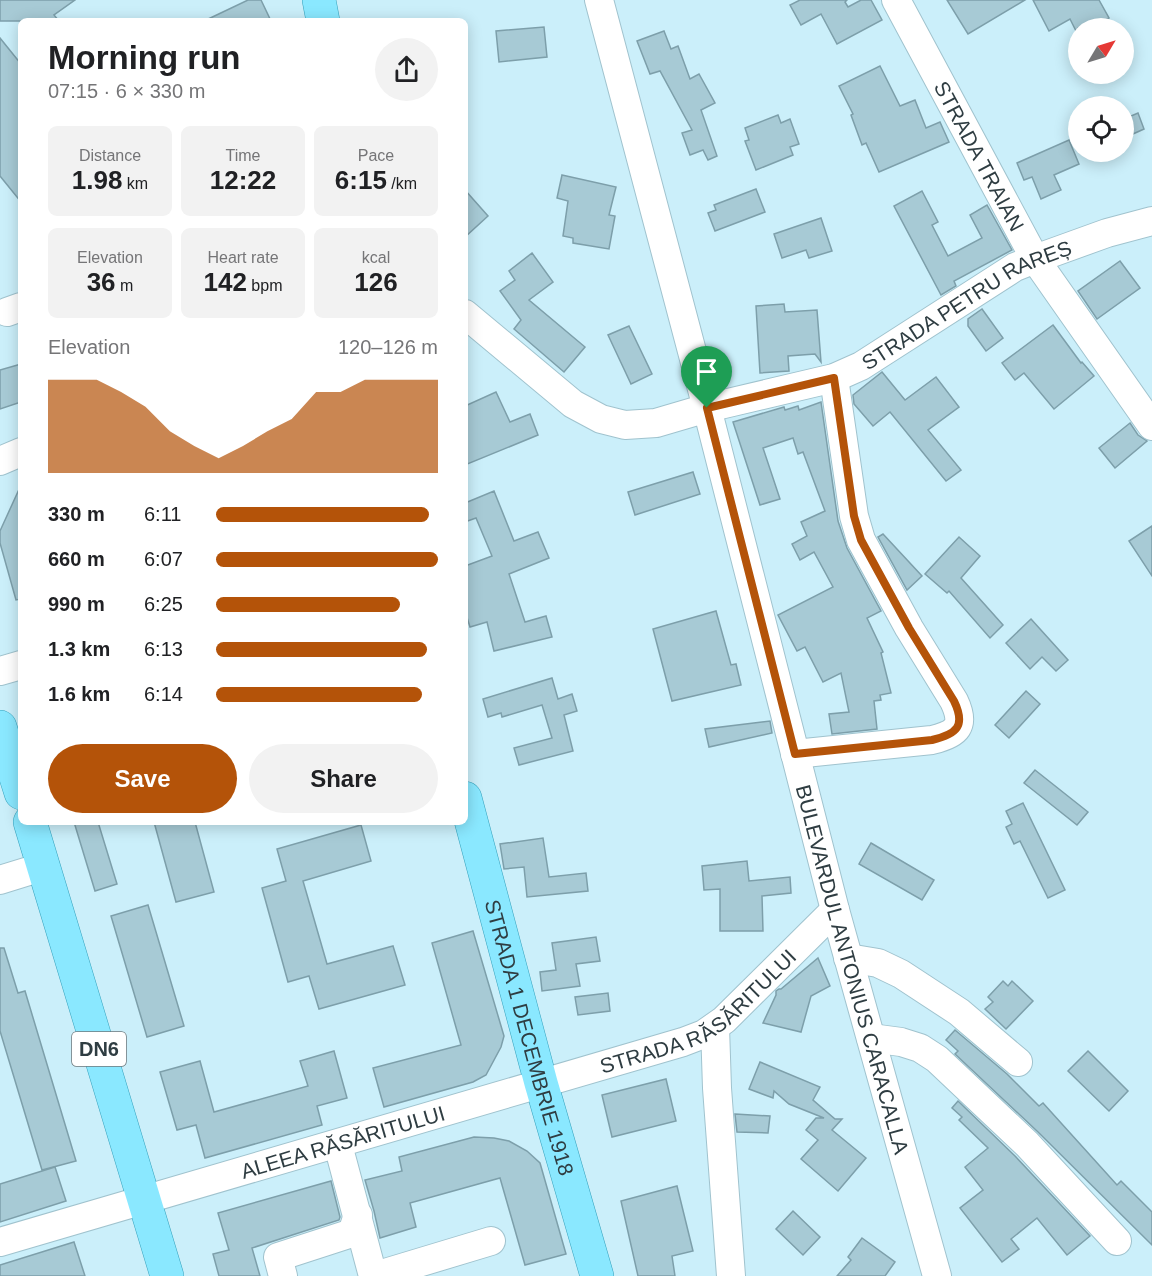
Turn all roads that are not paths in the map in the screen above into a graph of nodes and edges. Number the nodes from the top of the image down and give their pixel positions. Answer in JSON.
{"nodes":[{"id":1,"x":320,"y":0,"type":"edge"},
{"id":2,"x":599,"y":0,"type":"edge"},
{"id":3,"x":896,"y":0,"type":"edge"},
{"id":4,"x":323,"y":18,"type":"edge"},
{"id":5,"x":1152,"y":221,"type":"edge"},
{"id":6,"x":1035,"y":259,"type":"junction"},
{"id":7,"x":468,"y":316,"type":"edge"},
{"id":8,"x":834,"y":378,"type":"junction"},
{"id":9,"x":707,"y":408,"type":"junction"},
{"id":10,"x":1152,"y":426,"type":"edge"},
{"id":11,"x":18,"y":453,"type":"edge"},
{"id":12,"x":0,"y":461,"type":"edge"},
{"id":13,"x":18,"y":666,"type":"edge"},
{"id":14,"x":0,"y":671,"type":"edge"},
{"id":15,"x":0,"y":727,"type":"edge"},
{"id":16,"x":795,"y":754,"type":"junction"},
{"id":17,"x":18,"y":784,"type":"edge"},
{"id":18,"x":468,"y":809,"type":"edge"},
{"id":19,"x":31,"y":825,"type":"edge"},
{"id":20,"x":45,"y":866,"type":"junction"},
{"id":21,"x":0,"y":880,"type":"edge"},
{"id":22,"x":835,"y":910,"type":"junction"},
{"id":23,"x":848,"y":958,"type":"junction"},
{"id":24,"x":715,"y":1027,"type":"junction"},
{"id":25,"x":871,"y":1038,"type":"junction"},
{"id":26,"x":1018,"y":1062,"type":"dead end"},
{"id":27,"x":541,"y":1083,"type":"junction"},
{"id":28,"x":341,"y":1156,"type":"dead end"},
{"id":29,"x":145,"y":1200,"type":"junction"},
{"id":30,"x":358,"y":1215,"type":"junction"},
{"id":31,"x":491,"y":1241,"type":"dead end"},
{"id":32,"x":1118,"y":1241,"type":"dead end"},
{"id":33,"x":0,"y":1242,"type":"edge"},
{"id":34,"x":167,"y":1276,"type":"edge"},
{"id":35,"x":283,"y":1276,"type":"edge"},
{"id":36,"x":374,"y":1276,"type":"edge"},
{"id":37,"x":597,"y":1276,"type":"edge"},
{"id":38,"x":731,"y":1276,"type":"edge"},
{"id":39,"x":937,"y":1276,"type":"edge"}],
"edges":[{"from":1,"to":4,"type":"main road"},
{"from":2,"to":9,"type":"street","name":"BULEVARDUL ANTONIUS CARACALLA"},
{"from":3,"to":6,"type":"street","name":"STRADA TRAIAN"},
{"from":5,"to":6,"type":"street","name":"STRADA PETRU RAREȘ"},
{"from":6,"to":8,"type":"street","name":"STRADA PETRU RAREȘ"},
{"from":6,"to":10,"type":"street","name":"STRADA TRAIAN"},
{"from":7,"to":9,"type":"street","name":"STRADA PETRU RAREȘ"},
{"from":8,"to":9,"type":"street","name":"STRADA PETRU RAREȘ"},
{"from":8,"to":16,"type":"street"},
{"from":9,"to":16,"type":"street","name":"BULEVARDUL ANTONIUS CARACALLA"},
{"from":11,"to":12,"type":"street"},
{"from":13,"to":14,"type":"street"},
{"from":15,"to":17,"type":"main road"},
{"from":16,"to":22,"type":"street","name":"BULEVARDUL ANTONIUS CARACALLA"},
{"from":18,"to":27,"type":"main road","name":"STRADA 1 DECEMBRIE 1918"},
{"from":19,"to":20,"type":"main road","number":"DN6"},
{"from":20,"to":21,"type":"street"},
{"from":20,"to":29,"type":"main road","number":"DN6"},
{"from":22,"to":23,"type":"street","name":"BULEVARDUL ANTONIUS CARACALLA"},
{"from":22,"to":24,"type":"street","name":"STRADA RĂSĂRITULUI"},
{"from":23,"to":25,"type":"street","name":"BULEVARDUL ANTONIUS CARACALLA"},
{"from":23,"to":26,"type":"street"},
{"from":24,"to":27,"type":"street","name":"STRADA RĂSĂRITULUI"},
{"from":24,"to":38,"type":"street"},
{"from":25,"to":32,"type":"street"},
{"from":25,"to":39,"type":"street","name":"BULEVARDUL ANTONIUS CARACALLA"},
{"from":27,"to":29,"type":"street","name":"ALEEA RĂSĂRITULUI"},
{"from":27,"to":37,"type":"main road","name":"STRADA 1 DECEMBRIE 1918"},
{"from":28,"to":30,"type":"street"},
{"from":29,"to":33,"type":"street","name":"ALEEA RĂSĂRITULUI"},
{"from":29,"to":34,"type":"main road","number":"DN6"},
{"from":30,"to":35,"type":"street"},
{"from":30,"to":36,"type":"street"},
{"from":31,"to":36,"type":"street"}]}
